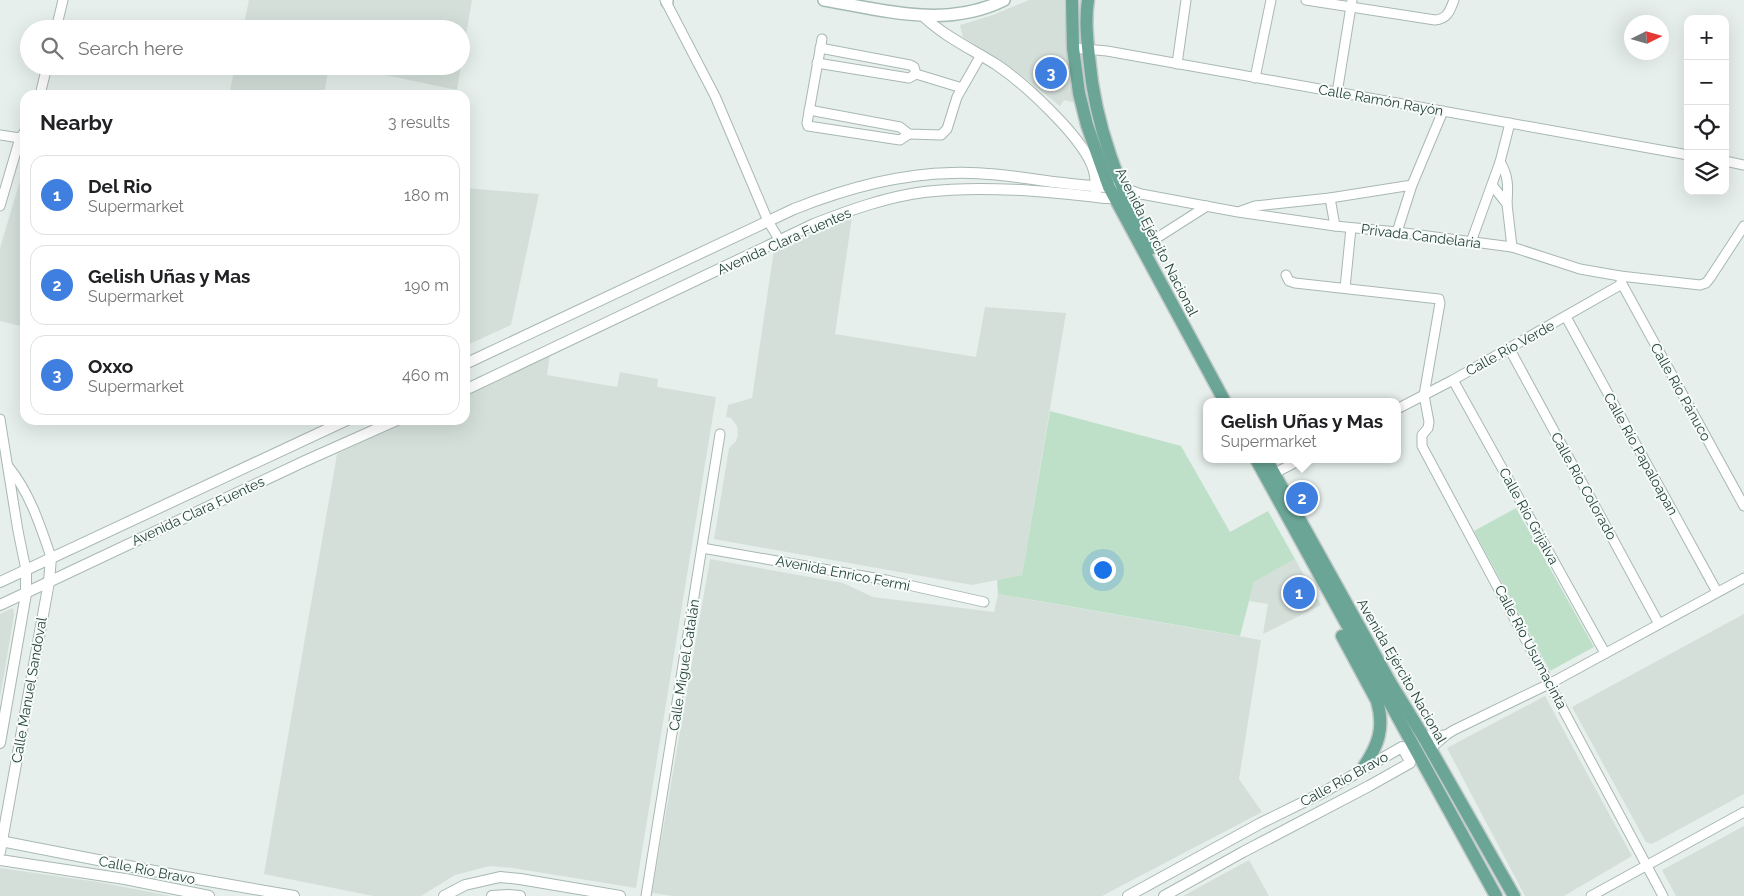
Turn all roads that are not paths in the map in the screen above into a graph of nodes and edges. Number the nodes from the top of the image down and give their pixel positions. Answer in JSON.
{"nodes":[{"id":1,"x":63,"y":0,"type":"edge"},
{"id":2,"x":824,"y":0,"type":"edge"},
{"id":3,"x":1004,"y":0,"type":"edge"},
{"id":4,"x":1072,"y":0,"type":"edge"},
{"id":5,"x":1088,"y":0,"type":"edge"},
{"id":6,"x":1186,"y":0,"type":"edge"},
{"id":7,"x":1271,"y":0,"type":"edge"},
{"id":8,"x":1306,"y":0,"type":"edge"},
{"id":9,"x":1454,"y":0,"type":"edge"},
{"id":10,"x":666,"y":1,"type":"edge"},
{"id":11,"x":1351,"y":4,"type":"edge"},
{"id":12,"x":923,"y":16,"type":"junction"},
{"id":13,"x":58,"y":20,"type":"edge"},
{"id":14,"x":1073,"y":48,"type":"junction"},
{"id":15,"x":1088,"y":49,"type":"junction"},
{"id":16,"x":981,"y":55,"type":"junction"},
{"id":17,"x":817,"y":63,"type":"junction"},
{"id":18,"x":1176,"y":64,"type":"junction"},
{"id":19,"x":916,"y":74,"type":"junction"},
{"id":20,"x":45,"y":75,"type":"edge"},
{"id":21,"x":1255,"y":78,"type":"junction"},
{"id":22,"x":962,"y":88,"type":"junction"},
{"id":23,"x":41,"y":90,"type":"edge"},
{"id":24,"x":1337,"y":93,"type":"junction"},
{"id":25,"x":809,"y":110,"type":"junction"},
{"id":26,"x":1443,"y":111,"type":"junction"},
{"id":27,"x":1510,"y":123,"type":"junction"},
{"id":28,"x":909,"y":134,"type":"junction"},
{"id":29,"x":0,"y":135,"type":"edge"},
{"id":30,"x":20,"y":135,"type":"edge"},
{"id":31,"x":20,"y":144,"type":"edge"},
{"id":32,"x":1684,"y":154,"type":"edge"},
{"id":33,"x":1500,"y":162,"type":"junction"},
{"id":34,"x":1729,"y":162,"type":"edge"},
{"id":35,"x":1744,"y":165,"type":"edge"},
{"id":36,"x":1412,"y":185,"type":"junction"},
{"id":37,"x":1492,"y":185,"type":"junction"},
{"id":38,"x":1096,"y":186,"type":"junction"},
{"id":39,"x":1118,"y":193,"type":"junction"},
{"id":40,"x":1096,"y":197,"type":"junction"},
{"id":41,"x":1330,"y":198,"type":"junction"},
{"id":42,"x":1508,"y":204,"type":"junction"},
{"id":43,"x":0,"y":206,"type":"edge"},
{"id":44,"x":1207,"y":206,"type":"junction"},
{"id":45,"x":1238,"y":212,"type":"junction"},
{"id":46,"x":768,"y":221,"type":"junction"},
{"id":47,"x":1335,"y":226,"type":"junction"},
{"id":48,"x":1744,"y":226,"type":"edge"},
{"id":49,"x":1351,"y":228,"type":"junction"},
{"id":50,"x":1397,"y":232,"type":"junction"},
{"id":51,"x":780,"y":241,"type":"junction"},
{"id":52,"x":1471,"y":242,"type":"junction"},
{"id":53,"x":1149,"y":243,"type":"junction"},
{"id":54,"x":1512,"y":247,"type":"junction"},
{"id":55,"x":1286,"y":275,"type":"dead end"},
{"id":56,"x":1621,"y":280,"type":"junction"},
{"id":57,"x":1345,"y":288,"type":"junction"},
{"id":58,"x":1566,"y":317,"type":"junction"},
{"id":59,"x":1509,"y":348,"type":"junction"},
{"id":60,"x":470,"y":362,"type":"edge"},
{"id":61,"x":1453,"y":380,"type":"junction"},
{"id":62,"x":470,"y":388,"type":"edge"},
{"id":63,"x":1424,"y":395,"type":"junction"},
{"id":64,"x":1223,"y":398,"type":"edge"},
{"id":65,"x":1233,"y":398,"type":"edge"},
{"id":66,"x":1401,"y":407,"type":"edge"},
{"id":67,"x":0,"y":419,"type":"edge"},
{"id":68,"x":336,"y":425,"type":"edge"},
{"id":69,"x":386,"y":425,"type":"edge"},
{"id":70,"x":720,"y":434,"type":"dead end"},
{"id":71,"x":1259,"y":463,"type":"edge"},
{"id":72,"x":1267,"y":463,"type":"edge"},
{"id":73,"x":1294,"y":463,"type":"edge"},
{"id":74,"x":8,"y":466,"type":"junction"},
{"id":75,"x":1270,"y":476,"type":"junction"},
{"id":76,"x":1744,"y":506,"type":"edge"},
{"id":77,"x":702,"y":548,"type":"junction"},
{"id":78,"x":51,"y":557,"type":"junction"},
{"id":79,"x":26,"y":570,"type":"junction"},
{"id":80,"x":1319,"y":576,"type":"junction"},
{"id":81,"x":1744,"y":578,"type":"edge"},
{"id":82,"x":0,"y":582,"type":"edge"},
{"id":83,"x":49,"y":582,"type":"junction"},
{"id":84,"x":1716,"y":592,"type":"junction"},
{"id":85,"x":26,"y":594,"type":"junction"},
{"id":86,"x":984,"y":602,"type":"dead end"},
{"id":87,"x":0,"y":605,"type":"edge"},
{"id":88,"x":1659,"y":624,"type":"junction"},
{"id":89,"x":1605,"y":653,"type":"junction"},
{"id":90,"x":1372,"y":672,"type":"junction"},
{"id":91,"x":1551,"y":683,"type":"junction"},
{"id":92,"x":1446,"y":735,"type":"junction"},
{"id":93,"x":1424,"y":736,"type":"junction"},
{"id":94,"x":0,"y":743,"type":"edge"},
{"id":95,"x":1430,"y":749,"type":"junction"},
{"id":96,"x":1363,"y":768,"type":"junction"},
{"id":97,"x":1291,"y":808,"type":"junction"},
{"id":98,"x":1744,"y":812,"type":"edge"},
{"id":99,"x":1299,"y":822,"type":"junction"},
{"id":100,"x":1236,"y":836,"type":"junction"},
{"id":101,"x":0,"y":845,"type":"edge"},
{"id":102,"x":1243,"y":852,"type":"junction"},
{"id":103,"x":0,"y":860,"type":"edge"},
{"id":104,"x":1646,"y":865,"type":"junction"},
{"id":105,"x":180,"y":876,"type":"junction"},
{"id":106,"x":178,"y":889,"type":"junction"},
{"id":107,"x":209,"y":896,"type":"edge"},
{"id":108,"x":294,"y":896,"type":"edge"},
{"id":109,"x":444,"y":896,"type":"edge"},
{"id":110,"x":492,"y":896,"type":"edge"},
{"id":111,"x":520,"y":896,"type":"edge"},
{"id":112,"x":620,"y":896,"type":"edge"},
{"id":113,"x":646,"y":896,"type":"edge"},
{"id":114,"x":1128,"y":896,"type":"edge"},
{"id":115,"x":1164,"y":896,"type":"edge"},
{"id":116,"x":1496,"y":896,"type":"edge"},
{"id":117,"x":1514,"y":896,"type":"edge"},
{"id":118,"x":1591,"y":896,"type":"edge"},
{"id":119,"x":1664,"y":896,"type":"edge"}],
"edges":[{"from":1,"to":13,"type":"street"},
{"from":2,"to":12,"type":"main road"},
{"from":3,"to":12,"type":"main road"},
{"from":4,"to":14,"type":"main road","name":"Avenida Ejército Nacional"},
{"from":5,"to":15,"type":"main road","name":"Avenida Ejército Nacional"},
{"from":6,"to":18,"type":"street"},
{"from":7,"to":21,"type":"street"},
{"from":8,"to":11,"type":"street"},
{"from":9,"to":11,"type":"street"},
{"from":10,"to":46,"type":"street"},
{"from":11,"to":24,"type":"street"},
{"from":12,"to":16,"type":"street"},
{"from":14,"to":15,"type":"street","name":"Calle Ramón Rayón"},
{"from":14,"to":39,"type":"main road","name":"Avenida Ejército Nacional"},
{"from":15,"to":18,"type":"street","name":"Calle Ramón Rayón"},
{"from":15,"to":39,"type":"main road","name":"Avenida Ejército Nacional"},
{"from":16,"to":22,"type":"street"},
{"from":16,"to":38,"type":"street"},
{"from":17,"to":19,"type":"street"},
{"from":17,"to":19,"type":"street"},
{"from":17,"to":25,"type":"street"},
{"from":18,"to":21,"type":"street","name":"Calle Ramón Rayón"},
{"from":19,"to":22,"type":"street"},
{"from":20,"to":23,"type":"street"},
{"from":21,"to":24,"type":"street","name":"Calle Ramón Rayón"},
{"from":22,"to":28,"type":"street"},
{"from":24,"to":26,"type":"street","name":"Calle Ramón Rayón"},
{"from":25,"to":28,"type":"street"},
{"from":25,"to":28,"type":"street"},
{"from":26,"to":27,"type":"street","name":"Calle Ramón Rayón"},
{"from":26,"to":36,"type":"street"},
{"from":27,"to":32,"type":"street","name":"Calle Ramón Rayón"},
{"from":27,"to":33,"type":"street"},
{"from":29,"to":30,"type":"street"},
{"from":31,"to":43,"type":"street"},
{"from":33,"to":37,"type":"street"},
{"from":33,"to":42,"type":"street"},
{"from":34,"to":35,"type":"street"},
{"from":36,"to":41,"type":"street"},
{"from":36,"to":50,"type":"street"},
{"from":37,"to":42,"type":"street"},
{"from":37,"to":52,"type":"street"},
{"from":38,"to":39,"type":"street","name":"Avenida Clara Fuentes"},
{"from":38,"to":40,"type":"street"},
{"from":38,"to":46,"type":"street","name":"Avenida Clara Fuentes"},
{"from":39,"to":40,"type":"street","name":"Avenida Clara Fuentes"},
{"from":39,"to":44,"type":"street","name":"Privada Candelaria"},
{"from":39,"to":53,"type":"main road","name":"Avenida Ejército Nacional"},
{"from":39,"to":64,"type":"main road","name":"Avenida Ejército Nacional"},
{"from":40,"to":51,"type":"street","name":"Avenida Clara Fuentes"},
{"from":41,"to":45,"type":"street"},
{"from":41,"to":47,"type":"street"},
{"from":42,"to":54,"type":"street"},
{"from":44,"to":45,"type":"street","name":"Privada Candelaria"},
{"from":44,"to":53,"type":"street"},
{"from":45,"to":47,"type":"street","name":"Privada Candelaria"},
{"from":46,"to":51,"type":"street"},
{"from":46,"to":60,"type":"street","name":"Avenida Clara Fuentes"},
{"from":47,"to":49,"type":"street","name":"Privada Candelaria"},
{"from":48,"to":56,"type":"street","name":"Privada Candelaria"},
{"from":49,"to":50,"type":"street","name":"Privada Candelaria"},
{"from":49,"to":57,"type":"street"},
{"from":50,"to":52,"type":"street","name":"Privada Candelaria"},
{"from":51,"to":62,"type":"street","name":"Avenida Clara Fuentes"},
{"from":52,"to":54,"type":"street","name":"Privada Candelaria"},
{"from":53,"to":65,"type":"main road","name":"Avenida Ejército Nacional"},
{"from":54,"to":56,"type":"street","name":"Privada Candelaria"},
{"from":55,"to":57,"type":"street"},
{"from":56,"to":58,"type":"street","name":"Calle Río Verde"},
{"from":56,"to":76,"type":"street","name":"Calle Río Pánuco"},
{"from":57,"to":63,"type":"street"},
{"from":58,"to":59,"type":"street","name":"Calle Río Verde"},
{"from":58,"to":84,"type":"street","name":"Calle Río Papaloapan"},
{"from":59,"to":61,"type":"street","name":"Calle Río Verde"},
{"from":59,"to":88,"type":"street","name":"Calle Río Colorado"},
{"from":61,"to":63,"type":"street","name":"Calle Río Verde"},
{"from":61,"to":89,"type":"street","name":"Calle Río Grijalva"},
{"from":63,"to":66,"type":"street","name":"Calle Río Verde"},
{"from":63,"to":91,"type":"street","name":"Calle Río Usumacinta"},
{"from":67,"to":74,"type":"street"},
{"from":68,"to":78,"type":"street","name":"Avenida Clara Fuentes"},
{"from":69,"to":83,"type":"street","name":"Avenida Clara Fuentes"},
{"from":70,"to":77,"type":"street","name":"Calle Miguel Catalán"},
{"from":71,"to":75,"type":"main road","name":"Avenida Ejército Nacional"},
{"from":72,"to":75,"type":"main road","name":"Avenida Ejército Nacional"},
{"from":73,"to":75,"type":"street"},
{"from":74,"to":78,"type":"street"},
{"from":74,"to":79,"type":"street"},
{"from":75,"to":80,"type":"main road","name":"Avenida Ejército Nacional"},
{"from":75,"to":93,"type":"main road","name":"Avenida Ejército Nacional"},
{"from":77,"to":86,"type":"street","name":"Avenida Enrico Fermi"},
{"from":77,"to":113,"type":"street","name":"Calle Miguel Catalán"},
{"from":78,"to":79,"type":"street","name":"Avenida Clara Fuentes"},
{"from":78,"to":83,"type":"street","name":"Calle Manuel Sandoval"},
{"from":79,"to":82,"type":"street","name":"Avenida Clara Fuentes"},
{"from":79,"to":85,"type":"street","name":"Calle Manuel Sandoval"},
{"from":80,"to":90,"type":"main road","name":"Avenida Ejército Nacional"},
{"from":80,"to":96,"type":"main road"},
{"from":81,"to":84,"type":"street"},
{"from":83,"to":85,"type":"street","name":"Avenida Clara Fuentes"},
{"from":83,"to":101,"type":"street","name":"Calle Manuel Sandoval"},
{"from":84,"to":88,"type":"street"},
{"from":85,"to":87,"type":"street","name":"Avenida Clara Fuentes"},
{"from":85,"to":94,"type":"street","name":"Calle Manuel Sandoval"},
{"from":88,"to":89,"type":"street"},
{"from":89,"to":91,"type":"street"},
{"from":90,"to":95,"type":"main road"},
{"from":90,"to":116,"type":"main road","name":"Avenida Ejército Nacional"},
{"from":91,"to":92,"type":"street"},
{"from":91,"to":104,"type":"street","name":"Calle Río Usumacinta"},
{"from":92,"to":93,"type":"street"},
{"from":92,"to":95,"type":"street"},
{"from":93,"to":95,"type":"main road","name":"Avenida Ejército Nacional"},
{"from":95,"to":117,"type":"main road","name":"Avenida Ejército Nacional"},
{"from":96,"to":97,"type":"street","name":"Calle Río Bravo"},
{"from":96,"to":99,"type":"street","name":"Calle Río Bravo"},
{"from":97,"to":99,"type":"street"},
{"from":97,"to":100,"type":"street","name":"Calle Río Bravo"},
{"from":98,"to":104,"type":"street"},
{"from":99,"to":102,"type":"street","name":"Calle Río Bravo"},
{"from":100,"to":102,"type":"street"},
{"from":100,"to":114,"type":"street","name":"Calle Río Bravo"},
{"from":101,"to":105,"type":"street","name":"Calle Río Bravo"},
{"from":102,"to":115,"type":"street","name":"Calle Río Bravo"},
{"from":103,"to":106,"type":"street","name":"Calle Río Bravo"},
{"from":104,"to":118,"type":"street"},
{"from":104,"to":119,"type":"street","name":"Calle Río Usumacinta"},
{"from":105,"to":106,"type":"street"},
{"from":105,"to":108,"type":"street","name":"Calle Río Bravo"},
{"from":106,"to":107,"type":"street","name":"Calle Río Bravo"},
{"from":109,"to":112,"type":"street"},
{"from":110,"to":111,"type":"street"}]}
